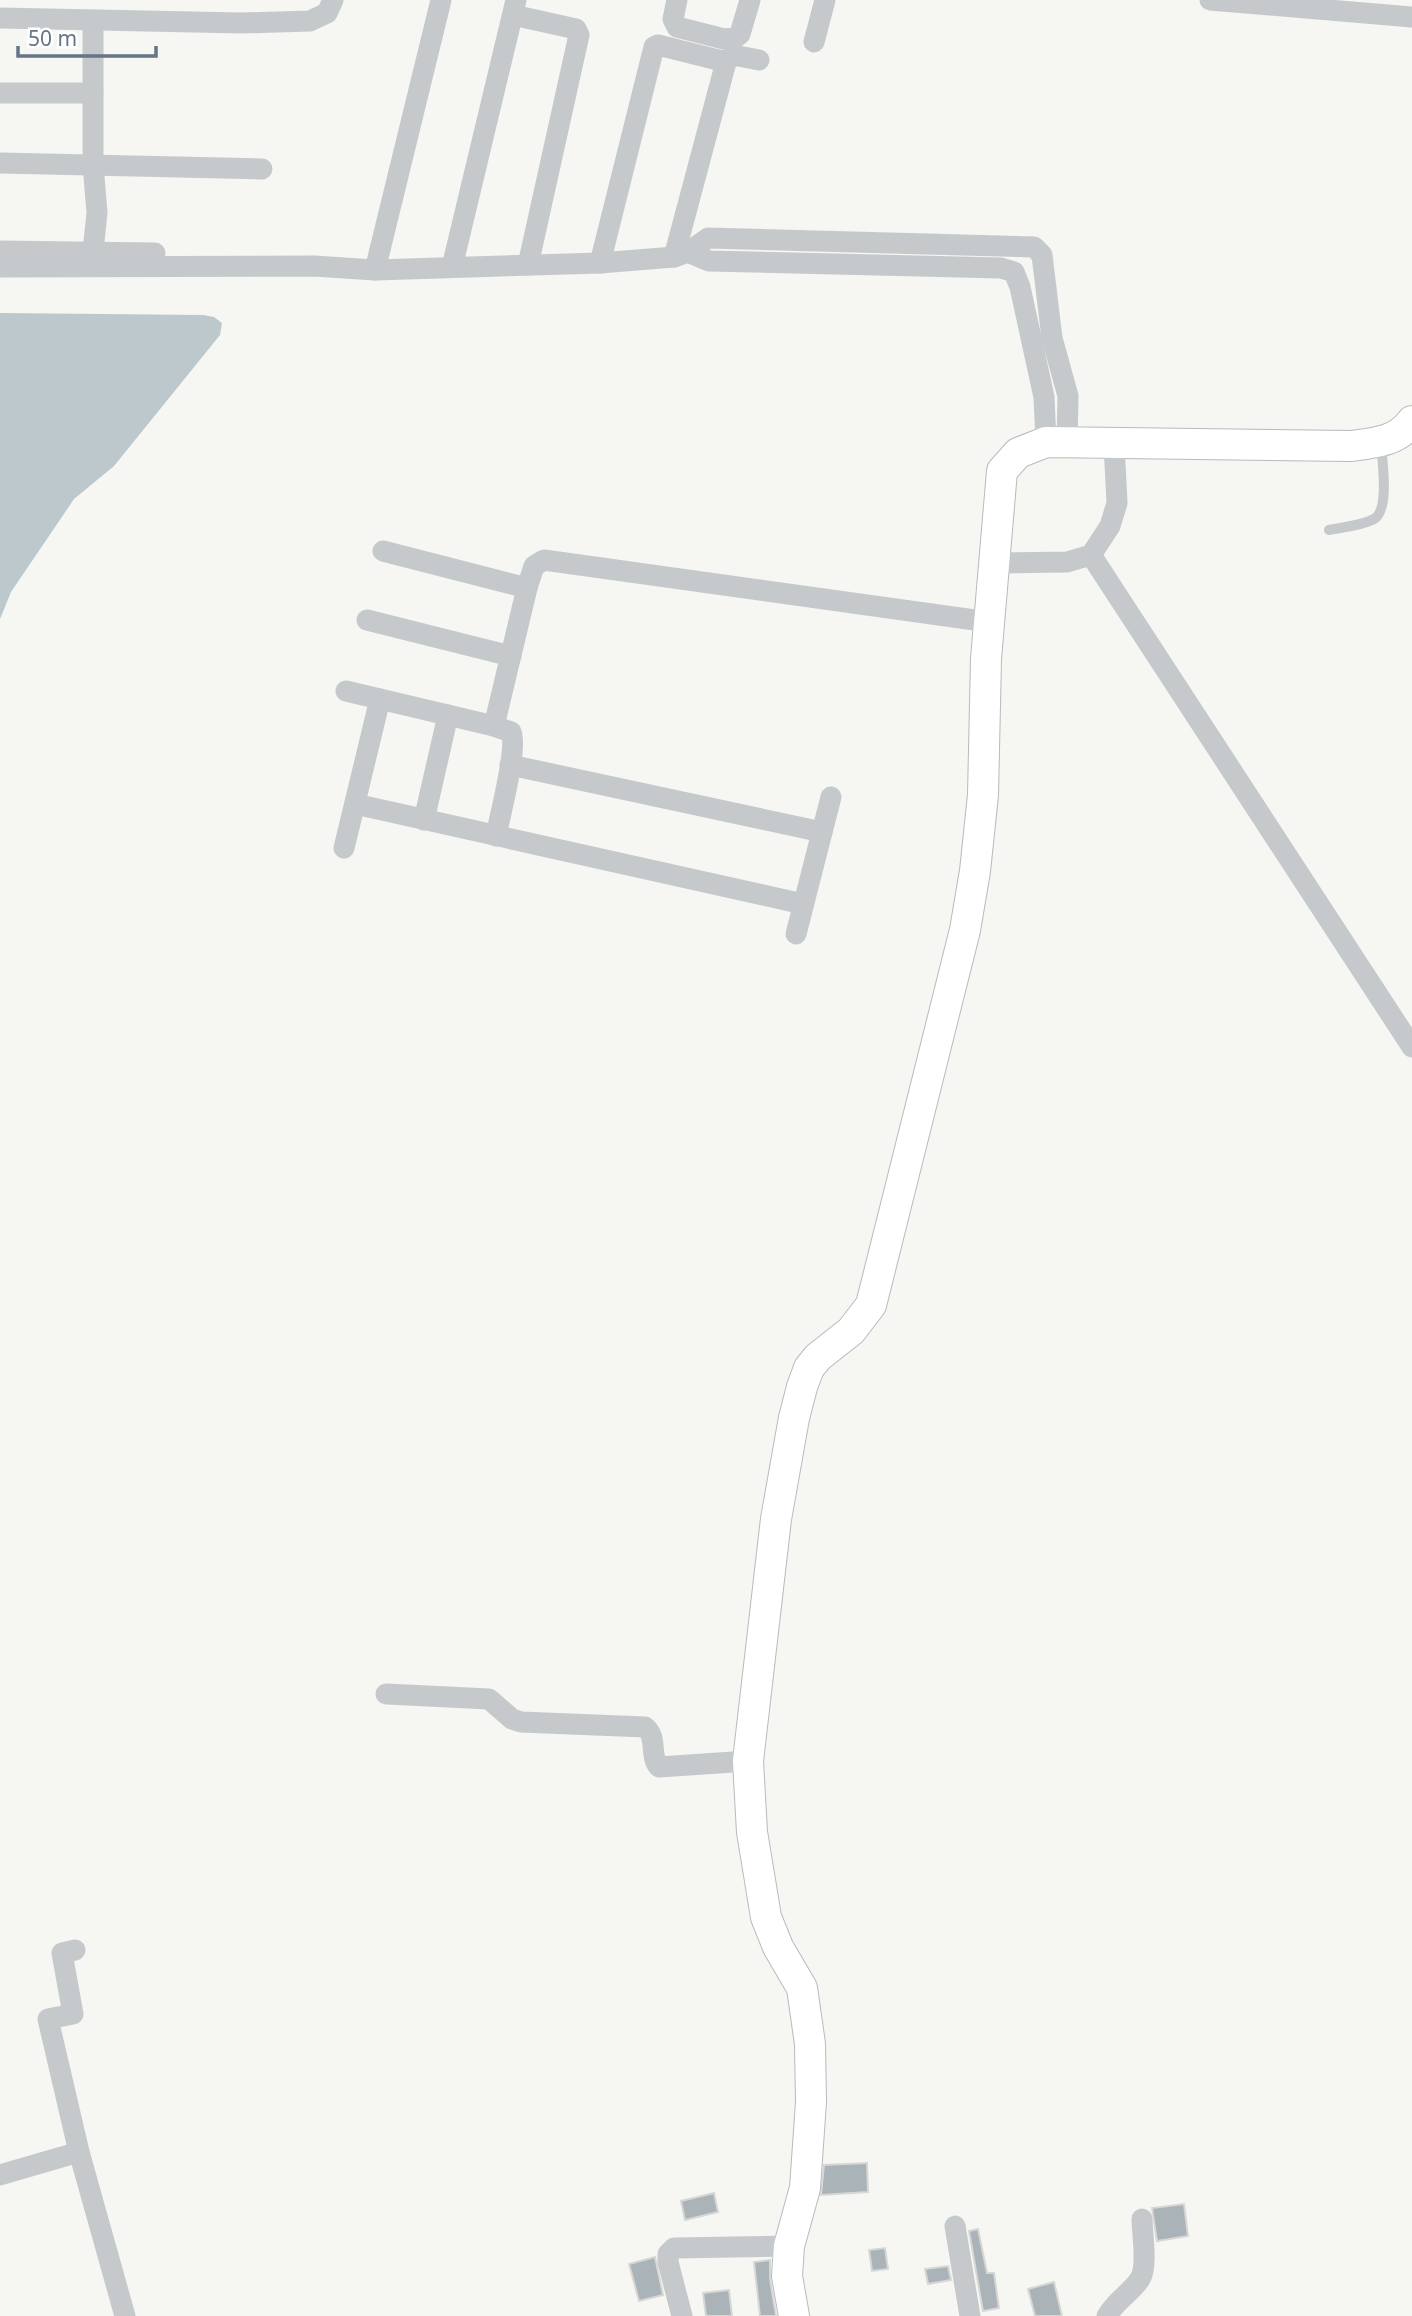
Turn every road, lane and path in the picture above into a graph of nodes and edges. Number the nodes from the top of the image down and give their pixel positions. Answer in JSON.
{"nodes":[{"id":1,"x":333,"y":0,"type":"edge"},
{"id":2,"x":441,"y":0,"type":"edge"},
{"id":3,"x":677,"y":0,"type":"edge"},
{"id":4,"x":750,"y":0,"type":"edge"},
{"id":5,"x":825,"y":0,"type":"edge"},
{"id":6,"x":1210,"y":0,"type":"edge"},
{"id":7,"x":1268,"y":2,"type":"edge"},
{"id":8,"x":1354,"y":6,"type":"edge"},
{"id":9,"x":514,"y":8,"type":"edge"},
{"id":10,"x":43,"y":9,"type":"edge"},
{"id":11,"x":145,"y":10,"type":"edge"},
{"id":12,"x":1412,"y":17,"type":"edge"},
{"id":13,"x":0,"y":18,"type":"edge"},
{"id":14,"x":93,"y":20,"type":"junction"},
{"id":15,"x":814,"y":42,"type":"dead end"},
{"id":16,"x":759,"y":60,"type":"dead end"},
{"id":17,"x":726,"y":62,"type":"junction"},
{"id":18,"x":0,"y":93,"type":"edge"},
{"id":19,"x":93,"y":93,"type":"junction"},
{"id":20,"x":0,"y":163,"type":"edge"},
{"id":21,"x":93,"y":164,"type":"junction"},
{"id":22,"x":262,"y":169,"type":"dead end"},
{"id":23,"x":0,"y":251,"type":"edge"},
{"id":24,"x":93,"y":251,"type":"junction"},
{"id":25,"x":681,"y":255,"type":"junction"},
{"id":26,"x":600,"y":263,"type":"junction"},
{"id":27,"x":528,"y":265,"type":"junction"},
{"id":28,"x":314,"y":266,"type":"junction"},
{"id":29,"x":0,"y":267,"type":"edge"},
{"id":30,"x":452,"y":267,"type":"junction"},
{"id":31,"x":375,"y":270,"type":"junction"},
{"id":32,"x":1412,"y":421,"type":"edge"},
{"id":33,"x":1056,"y":443,"type":"junction"},
{"id":34,"x":1381,"y":443,"type":"junction"},
{"id":35,"x":1114,"y":444,"type":"junction"},
{"id":36,"x":1329,"y":530,"type":"dead end"},
{"id":37,"x":383,"y":551,"type":"dead end"},
{"id":38,"x":1091,"y":555,"type":"junction"},
{"id":39,"x":993,"y":563,"type":"junction"},
{"id":40,"x":527,"y":589,"type":"junction"},
{"id":41,"x":367,"y":620,"type":"dead end"},
{"id":42,"x":989,"y":622,"type":"junction"},
{"id":43,"x":511,"y":656,"type":"junction"},
{"id":44,"x":346,"y":691,"type":"dead end"},
{"id":45,"x":380,"y":699,"type":"junction"},
{"id":46,"x":448,"y":715,"type":"junction"},
{"id":47,"x":494,"y":726,"type":"junction"},
{"id":48,"x":510,"y":765,"type":"junction"},
{"id":49,"x":831,"y":797,"type":"dead end"},
{"id":50,"x":355,"y":804,"type":"junction"},
{"id":51,"x":424,"y":820,"type":"junction"},
{"id":52,"x":822,"y":832,"type":"junction"},
{"id":53,"x":496,"y":836,"type":"junction"},
{"id":54,"x":344,"y":848,"type":"dead end"},
{"id":55,"x":803,"y":904,"type":"junction"},
{"id":56,"x":796,"y":934,"type":"dead end"},
{"id":57,"x":1412,"y":1047,"type":"edge"},
{"id":58,"x":386,"y":1694,"type":"dead end"},
{"id":59,"x":748,"y":1761,"type":"junction"},
{"id":60,"x":75,"y":1950,"type":"dead end"},
{"id":61,"x":79,"y":2152,"type":"junction"},
{"id":62,"x":0,"y":2175,"type":"edge"},
{"id":63,"x":1142,"y":2219,"type":"dead end"},
{"id":64,"x":955,"y":2226,"type":"dead end"},
{"id":65,"x":789,"y":2246,"type":"junction"},
{"id":66,"x":125,"y":2316,"type":"edge"},
{"id":67,"x":682,"y":2316,"type":"edge"},
{"id":68,"x":794,"y":2316,"type":"edge"},
{"id":69,"x":970,"y":2316,"type":"edge"},
{"id":70,"x":1107,"y":2316,"type":"edge"}],
"edges":[{"from":1,"to":11,"type":"street"},
{"from":2,"to":31,"type":"street"},
{"from":3,"to":4,"type":"street"},
{"from":5,"to":15,"type":"street"},
{"from":6,"to":7,"type":"street"},
{"from":7,"to":8,"type":"street"},
{"from":8,"to":12,"type":"street"},
{"from":9,"to":27,"type":"street"},
{"from":9,"to":30,"type":"street"},
{"from":10,"to":13,"type":"street"},
{"from":10,"to":14,"type":"street"},
{"from":11,"to":14,"type":"street"},
{"from":14,"to":19,"type":"street"},
{"from":16,"to":17,"type":"street"},
{"from":17,"to":25,"type":"street"},
{"from":17,"to":26,"type":"street"},
{"from":18,"to":19,"type":"street"},
{"from":19,"to":21,"type":"street"},
{"from":20,"to":21,"type":"street"},
{"from":21,"to":22,"type":"street"},
{"from":21,"to":24,"type":"street"},
{"from":23,"to":24,"type":"street"},
{"from":24,"to":28,"type":"street"},
{"from":25,"to":26,"type":"street"},
{"from":25,"to":33,"type":"street"},
{"from":25,"to":33,"type":"street"},
{"from":26,"to":27,"type":"street"},
{"from":27,"to":30,"type":"street"},
{"from":28,"to":29,"type":"street"},
{"from":28,"to":31,"type":"street"},
{"from":30,"to":31,"type":"street"},
{"from":32,"to":34,"type":"street"},
{"from":33,"to":35,"type":"street"},
{"from":33,"to":39,"type":"street"},
{"from":34,"to":35,"type":"street"},
{"from":34,"to":36,"type":"lane"},
{"from":35,"to":38,"type":"street"},
{"from":37,"to":40,"type":"street"},
{"from":38,"to":39,"type":"street"},
{"from":38,"to":57,"type":"street"},
{"from":39,"to":42,"type":"street"},
{"from":40,"to":42,"type":"street"},
{"from":40,"to":43,"type":"street"},
{"from":41,"to":43,"type":"street"},
{"from":42,"to":59,"type":"street"},
{"from":43,"to":47,"type":"street"},
{"from":44,"to":45,"type":"street"},
{"from":45,"to":46,"type":"street"},
{"from":45,"to":50,"type":"street"},
{"from":46,"to":47,"type":"street"},
{"from":46,"to":51,"type":"street"},
{"from":47,"to":48,"type":"street"},
{"from":48,"to":52,"type":"street"},
{"from":48,"to":53,"type":"street"},
{"from":49,"to":52,"type":"street"},
{"from":50,"to":51,"type":"street"},
{"from":50,"to":54,"type":"street"},
{"from":51,"to":53,"type":"street"},
{"from":52,"to":55,"type":"street"},
{"from":53,"to":55,"type":"street"},
{"from":55,"to":56,"type":"street"},
{"from":58,"to":59,"type":"street"},
{"from":59,"to":65,"type":"street"},
{"from":60,"to":61,"type":"street"},
{"from":61,"to":62,"type":"street"},
{"from":61,"to":66,"type":"street"},
{"from":63,"to":70,"type":"street"},
{"from":64,"to":69,"type":"street"},
{"from":65,"to":67,"type":"street"},
{"from":65,"to":68,"type":"street"}]}
